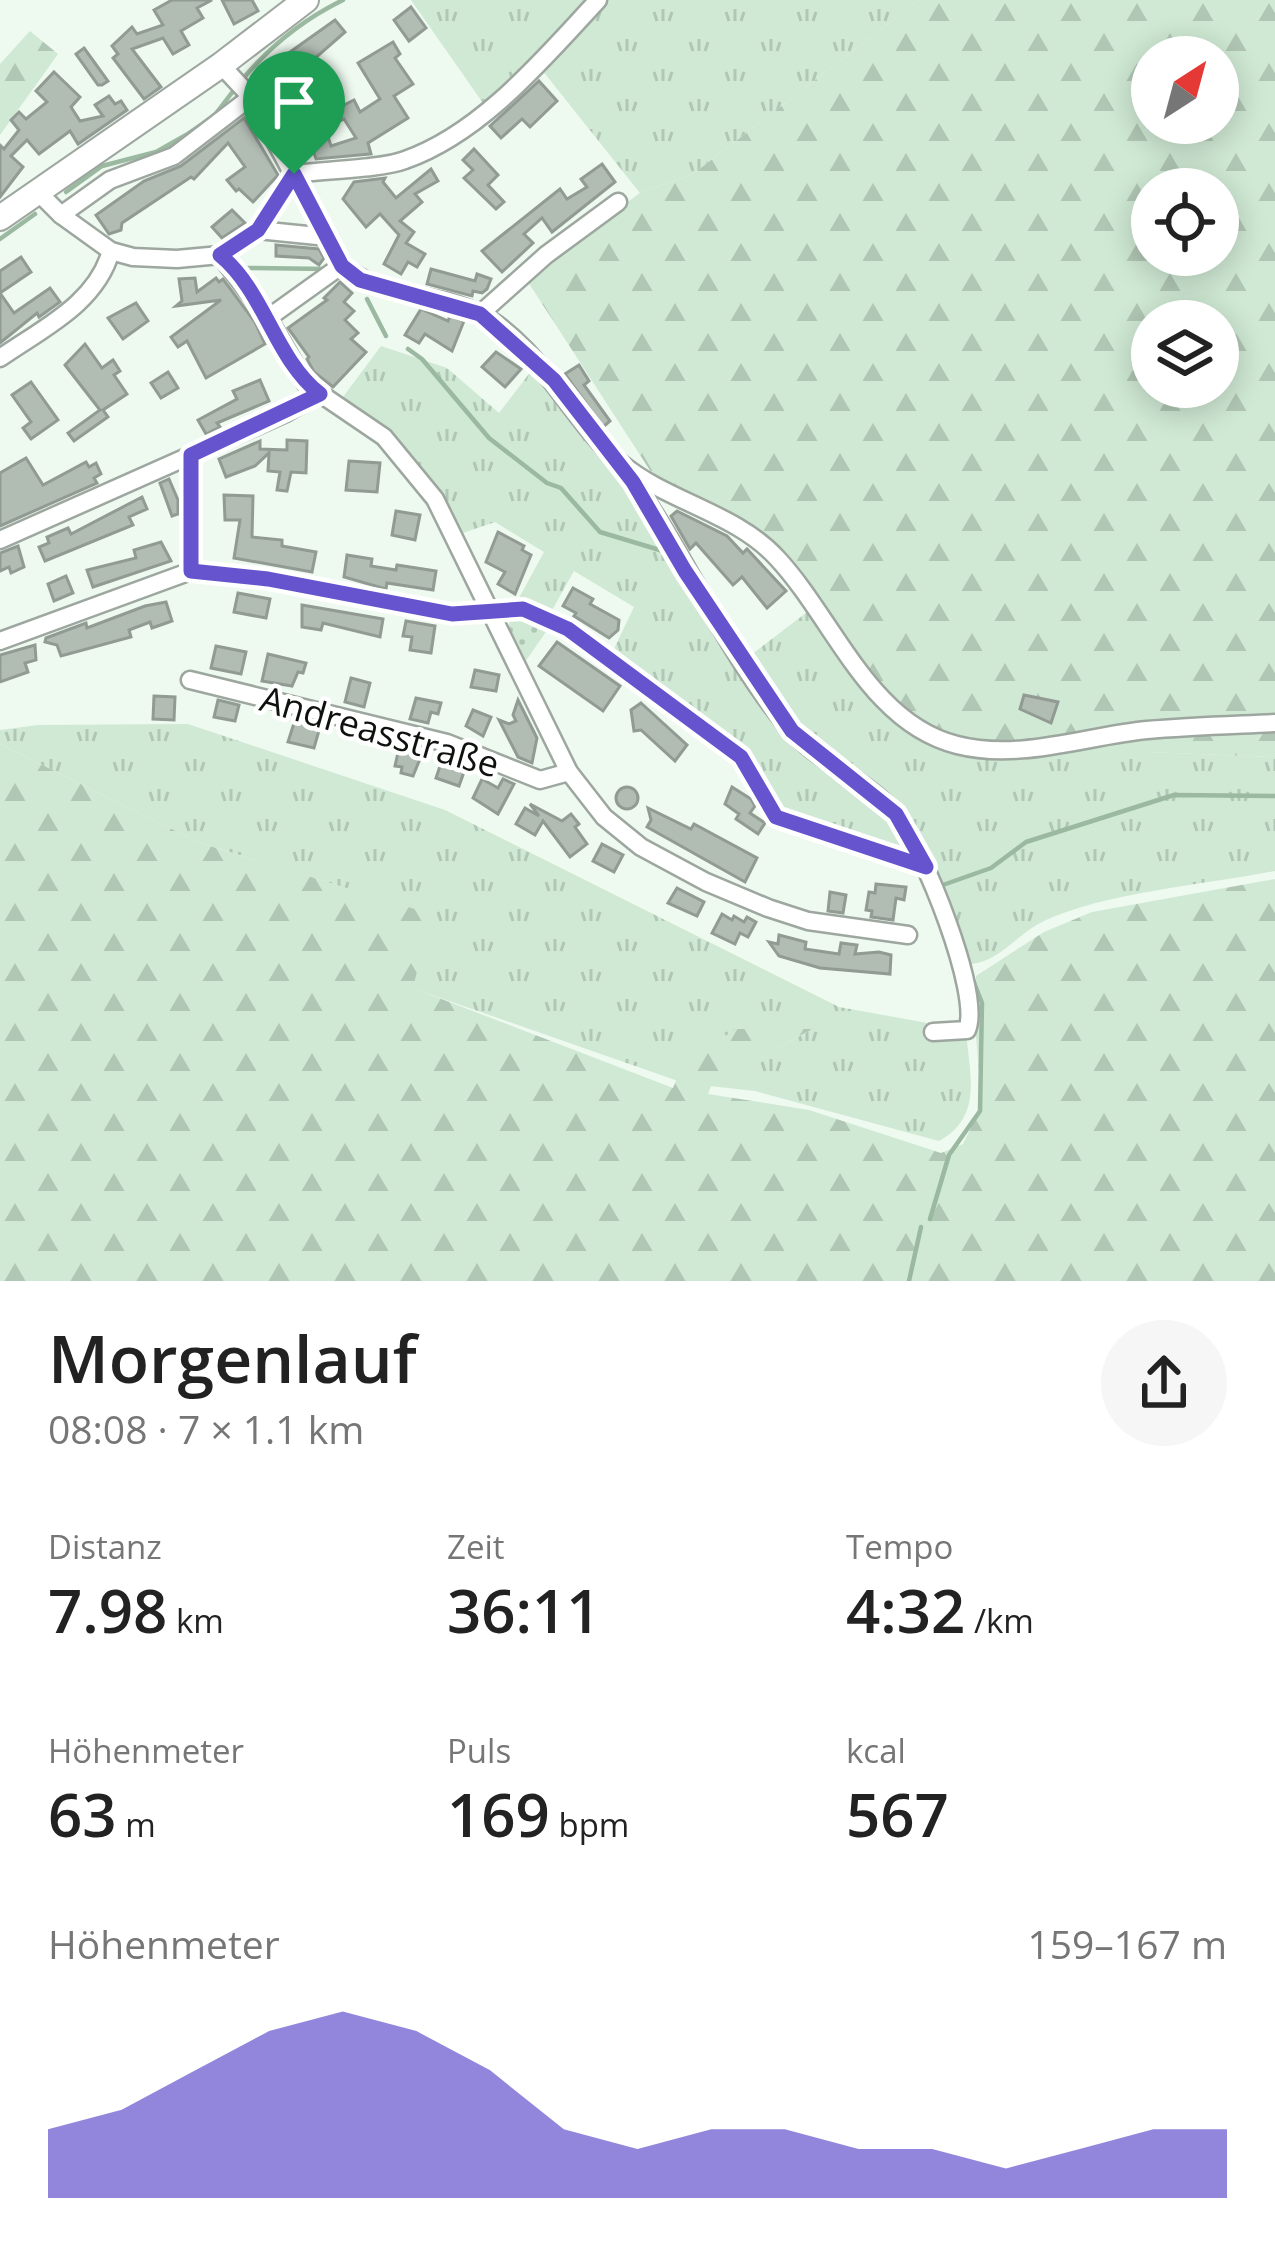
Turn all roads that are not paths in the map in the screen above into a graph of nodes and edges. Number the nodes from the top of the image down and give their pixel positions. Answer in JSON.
{"nodes":[{"id":1,"x":306,"y":0,"type":"edge"},
{"id":2,"x":598,"y":0,"type":"edge"},
{"id":3,"x":279,"y":11,"type":"edge"},
{"id":4,"x":237,"y":82,"type":"junction"},
{"id":5,"x":294,"y":174,"type":"junction"},
{"id":6,"x":38,"y":192,"type":"junction"},
{"id":7,"x":618,"y":202,"type":"dead end"},
{"id":8,"x":62,"y":215,"type":"junction"},
{"id":9,"x":0,"y":218,"type":"edge"},
{"id":10,"x":258,"y":230,"type":"junction"},
{"id":11,"x":327,"y":237,"type":"junction"},
{"id":12,"x":111,"y":250,"type":"junction"},
{"id":13,"x":220,"y":255,"type":"junction"},
{"id":14,"x":342,"y":266,"type":"junction"},
{"id":15,"x":480,"y":314,"type":"junction"},
{"id":16,"x":268,"y":318,"type":"junction"},
{"id":17,"x":0,"y":358,"type":"edge"},
{"id":18,"x":320,"y":394,"type":"junction"},
{"id":19,"x":191,"y":455,"type":"junction"},
{"id":20,"x":618,"y":461,"type":"junction"},
{"id":21,"x":0,"y":540,"type":"edge"},
{"id":22,"x":191,"y":571,"type":"junction"},
{"id":23,"x":490,"y":611,"type":"junction"},
{"id":24,"x":0,"y":641,"type":"edge"},
{"id":25,"x":190,"y":680,"type":"dead end"},
{"id":26,"x":1275,"y":723,"type":"edge"},
{"id":27,"x":569,"y":772,"type":"junction"},
{"id":28,"x":926,"y":867,"type":"junction"},
{"id":29,"x":908,"y":935,"type":"dead end"},
{"id":30,"x":933,"y":1032,"type":"dead end"}],
"edges":[{"from":1,"to":3,"type":"main road"},
{"from":2,"to":5,"type":"street"},
{"from":3,"to":4,"type":"main road"},
{"from":4,"to":5,"type":"street"},
{"from":4,"to":6,"type":"main road"},
{"from":4,"to":8,"type":"street"},
{"from":5,"to":10,"type":"street"},
{"from":5,"to":11,"type":"street"},
{"from":6,"to":8,"type":"street"},
{"from":6,"to":9,"type":"main road"},
{"from":7,"to":15,"type":"street"},
{"from":8,"to":12,"type":"street"},
{"from":10,"to":11,"type":"street"},
{"from":10,"to":13,"type":"street"},
{"from":11,"to":14,"type":"street"},
{"from":12,"to":13,"type":"street"},
{"from":12,"to":17,"type":"street"},
{"from":13,"to":16,"type":"street"},
{"from":14,"to":15,"type":"street"},
{"from":14,"to":16,"type":"street"},
{"from":15,"to":20,"type":"street"},
{"from":16,"to":18,"type":"street"},
{"from":18,"to":19,"type":"street"},
{"from":18,"to":23,"type":"street"},
{"from":19,"to":21,"type":"street"},
{"from":19,"to":22,"type":"street"},
{"from":20,"to":26,"type":"street"},
{"from":20,"to":28,"type":"street"},
{"from":22,"to":23,"type":"street"},
{"from":22,"to":24,"type":"street"},
{"from":23,"to":27,"type":"street"},
{"from":23,"to":28,"type":"street"},
{"from":25,"to":27,"type":"street","name":"Andreasstraße"},
{"from":27,"to":29,"type":"street"},
{"from":28,"to":30,"type":"street"}]}
